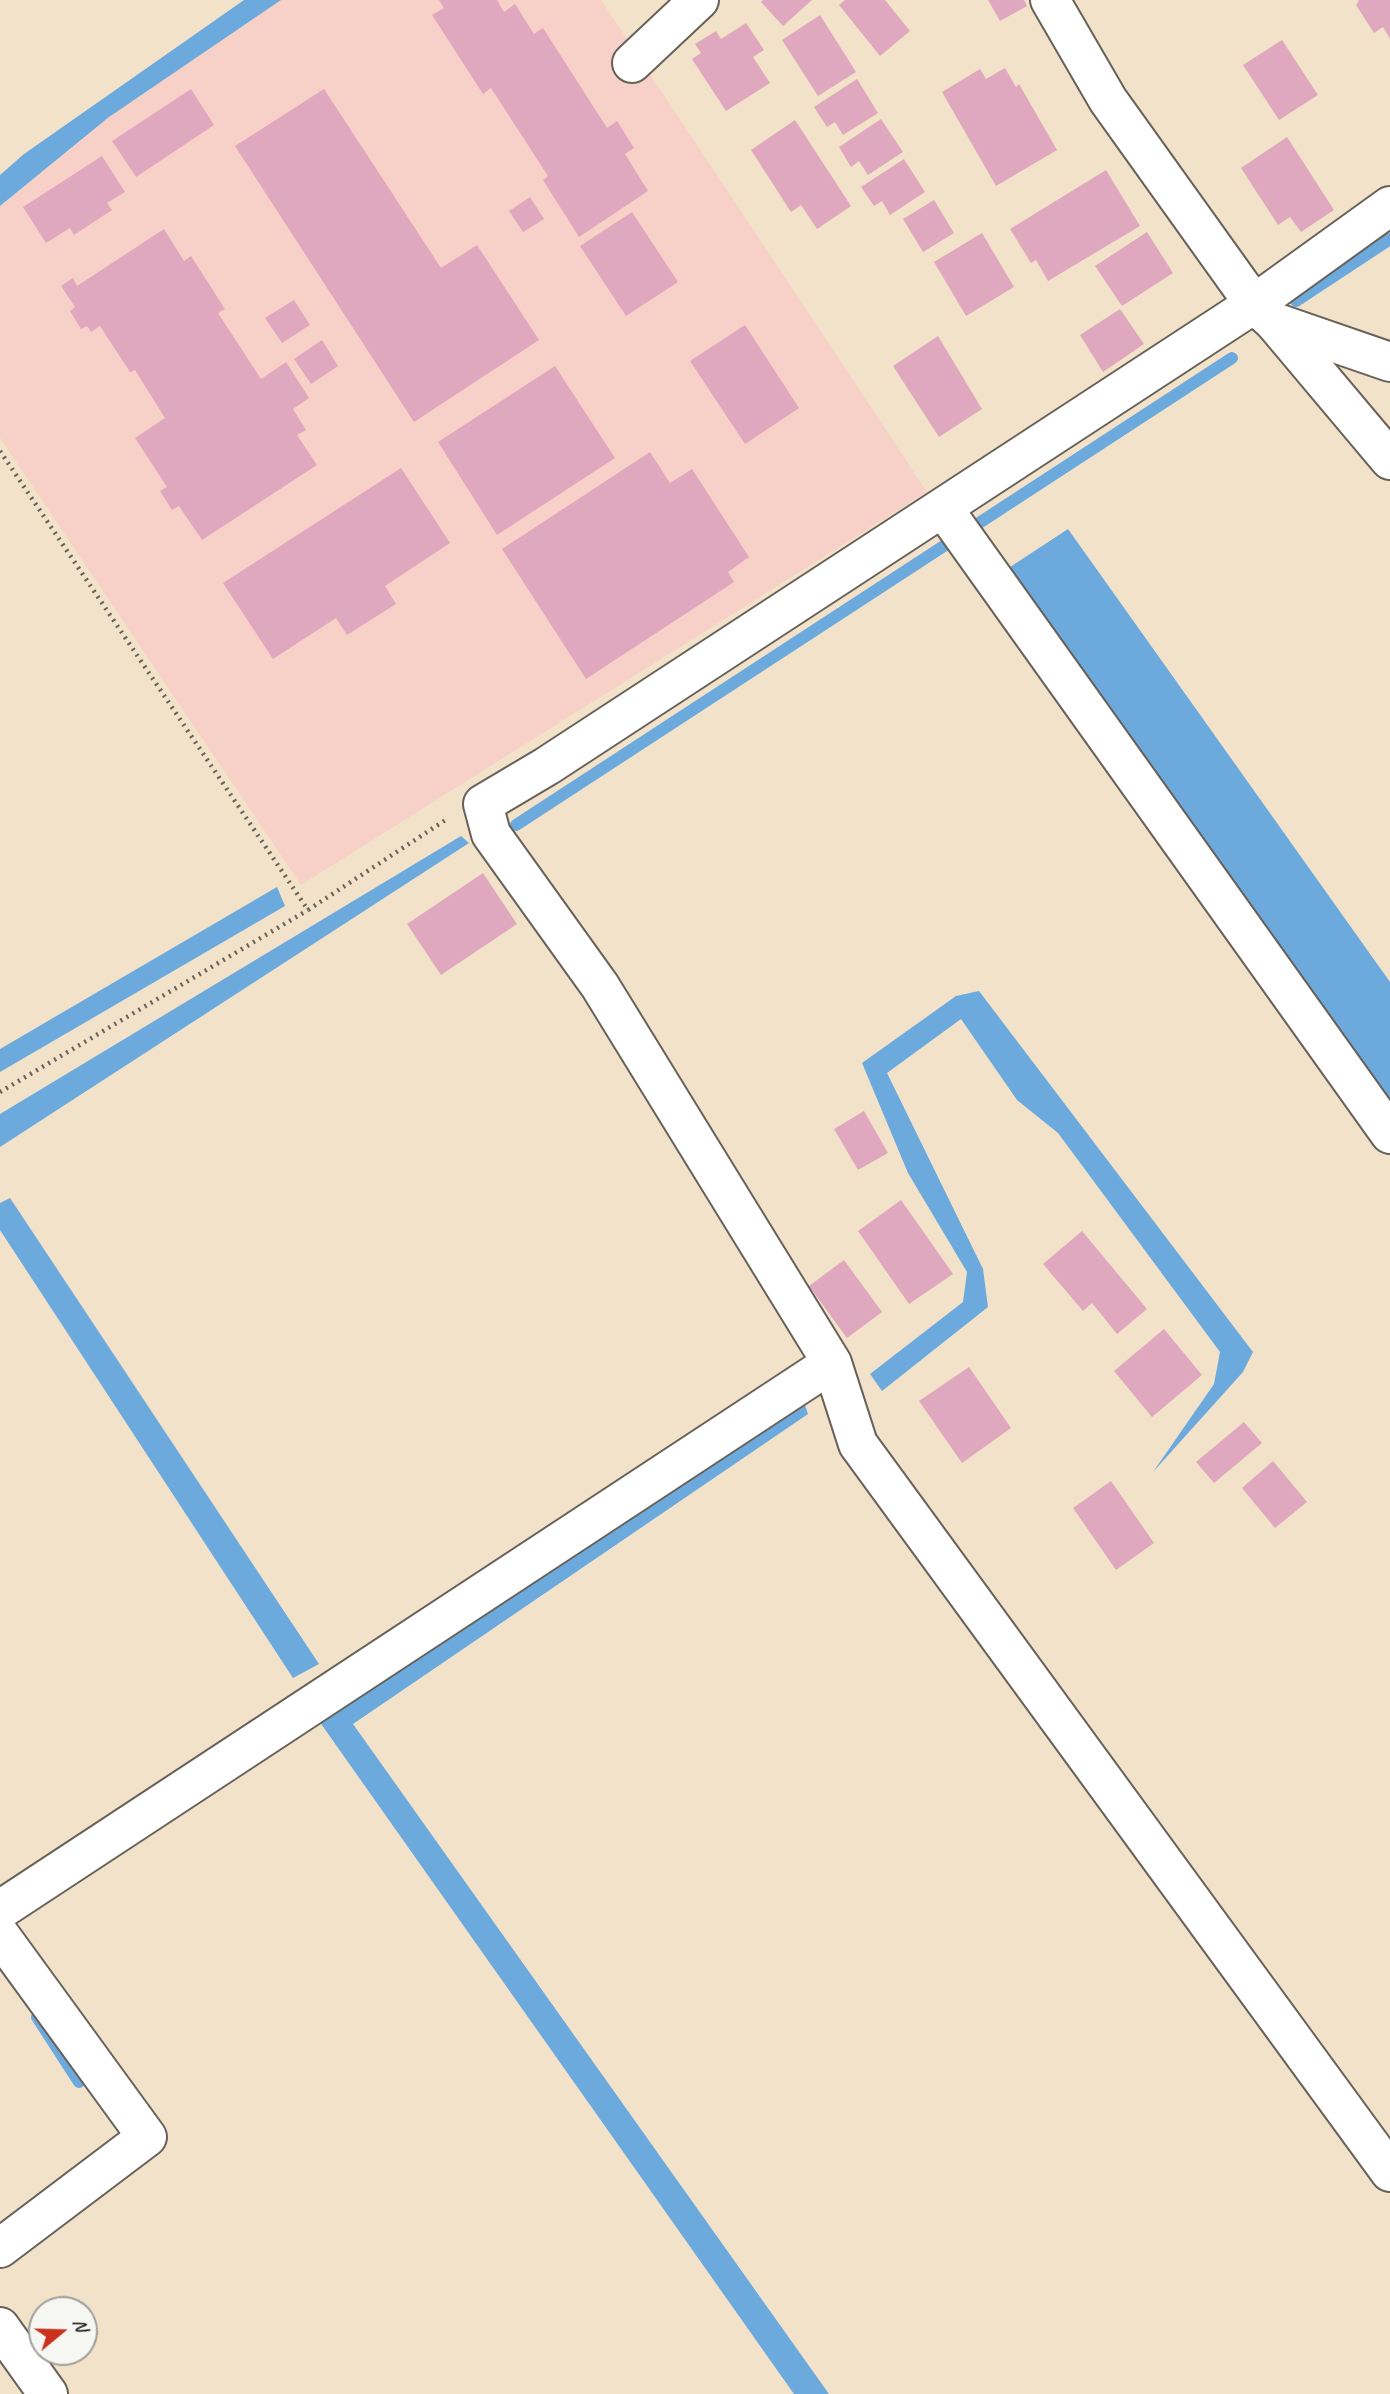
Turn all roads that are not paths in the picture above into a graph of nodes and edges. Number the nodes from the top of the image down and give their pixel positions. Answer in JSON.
{"nodes":[{"id":1,"x":699,"y":0,"type":"edge"},
{"id":2,"x":1050,"y":0,"type":"edge"},
{"id":3,"x":632,"y":63,"type":"dead end"},
{"id":4,"x":1390,"y":206,"type":"edge"},
{"id":5,"x":1264,"y":313,"type":"junction"},
{"id":6,"x":1390,"y":362,"type":"edge"},
{"id":7,"x":1390,"y":460,"type":"edge"},
{"id":8,"x":943,"y":508,"type":"junction"},
{"id":9,"x":1390,"y":1134,"type":"edge"},
{"id":10,"x":832,"y":1363,"type":"junction"},
{"id":11,"x":0,"y":1910,"type":"edge"},
{"id":12,"x":0,"y":1935,"type":"edge"},
{"id":13,"x":1390,"y":2172,"type":"edge"},
{"id":14,"x":0,"y":2248,"type":"edge"},
{"id":15,"x":0,"y":2327,"type":"edge"},
{"id":16,"x":48,"y":2394,"type":"edge"}],
"edges":[{"from":1,"to":3,"type":"street"},
{"from":2,"to":5,"type":"street"},
{"from":4,"to":5,"type":"street"},
{"from":5,"to":6,"type":"street"},
{"from":5,"to":7,"type":"street"},
{"from":5,"to":8,"type":"street"},
{"from":8,"to":9,"type":"street"},
{"from":8,"to":10,"type":"street"},
{"from":10,"to":11,"type":"street"},
{"from":10,"to":13,"type":"street"},
{"from":12,"to":14,"type":"street"},
{"from":15,"to":16,"type":"street"}]}
